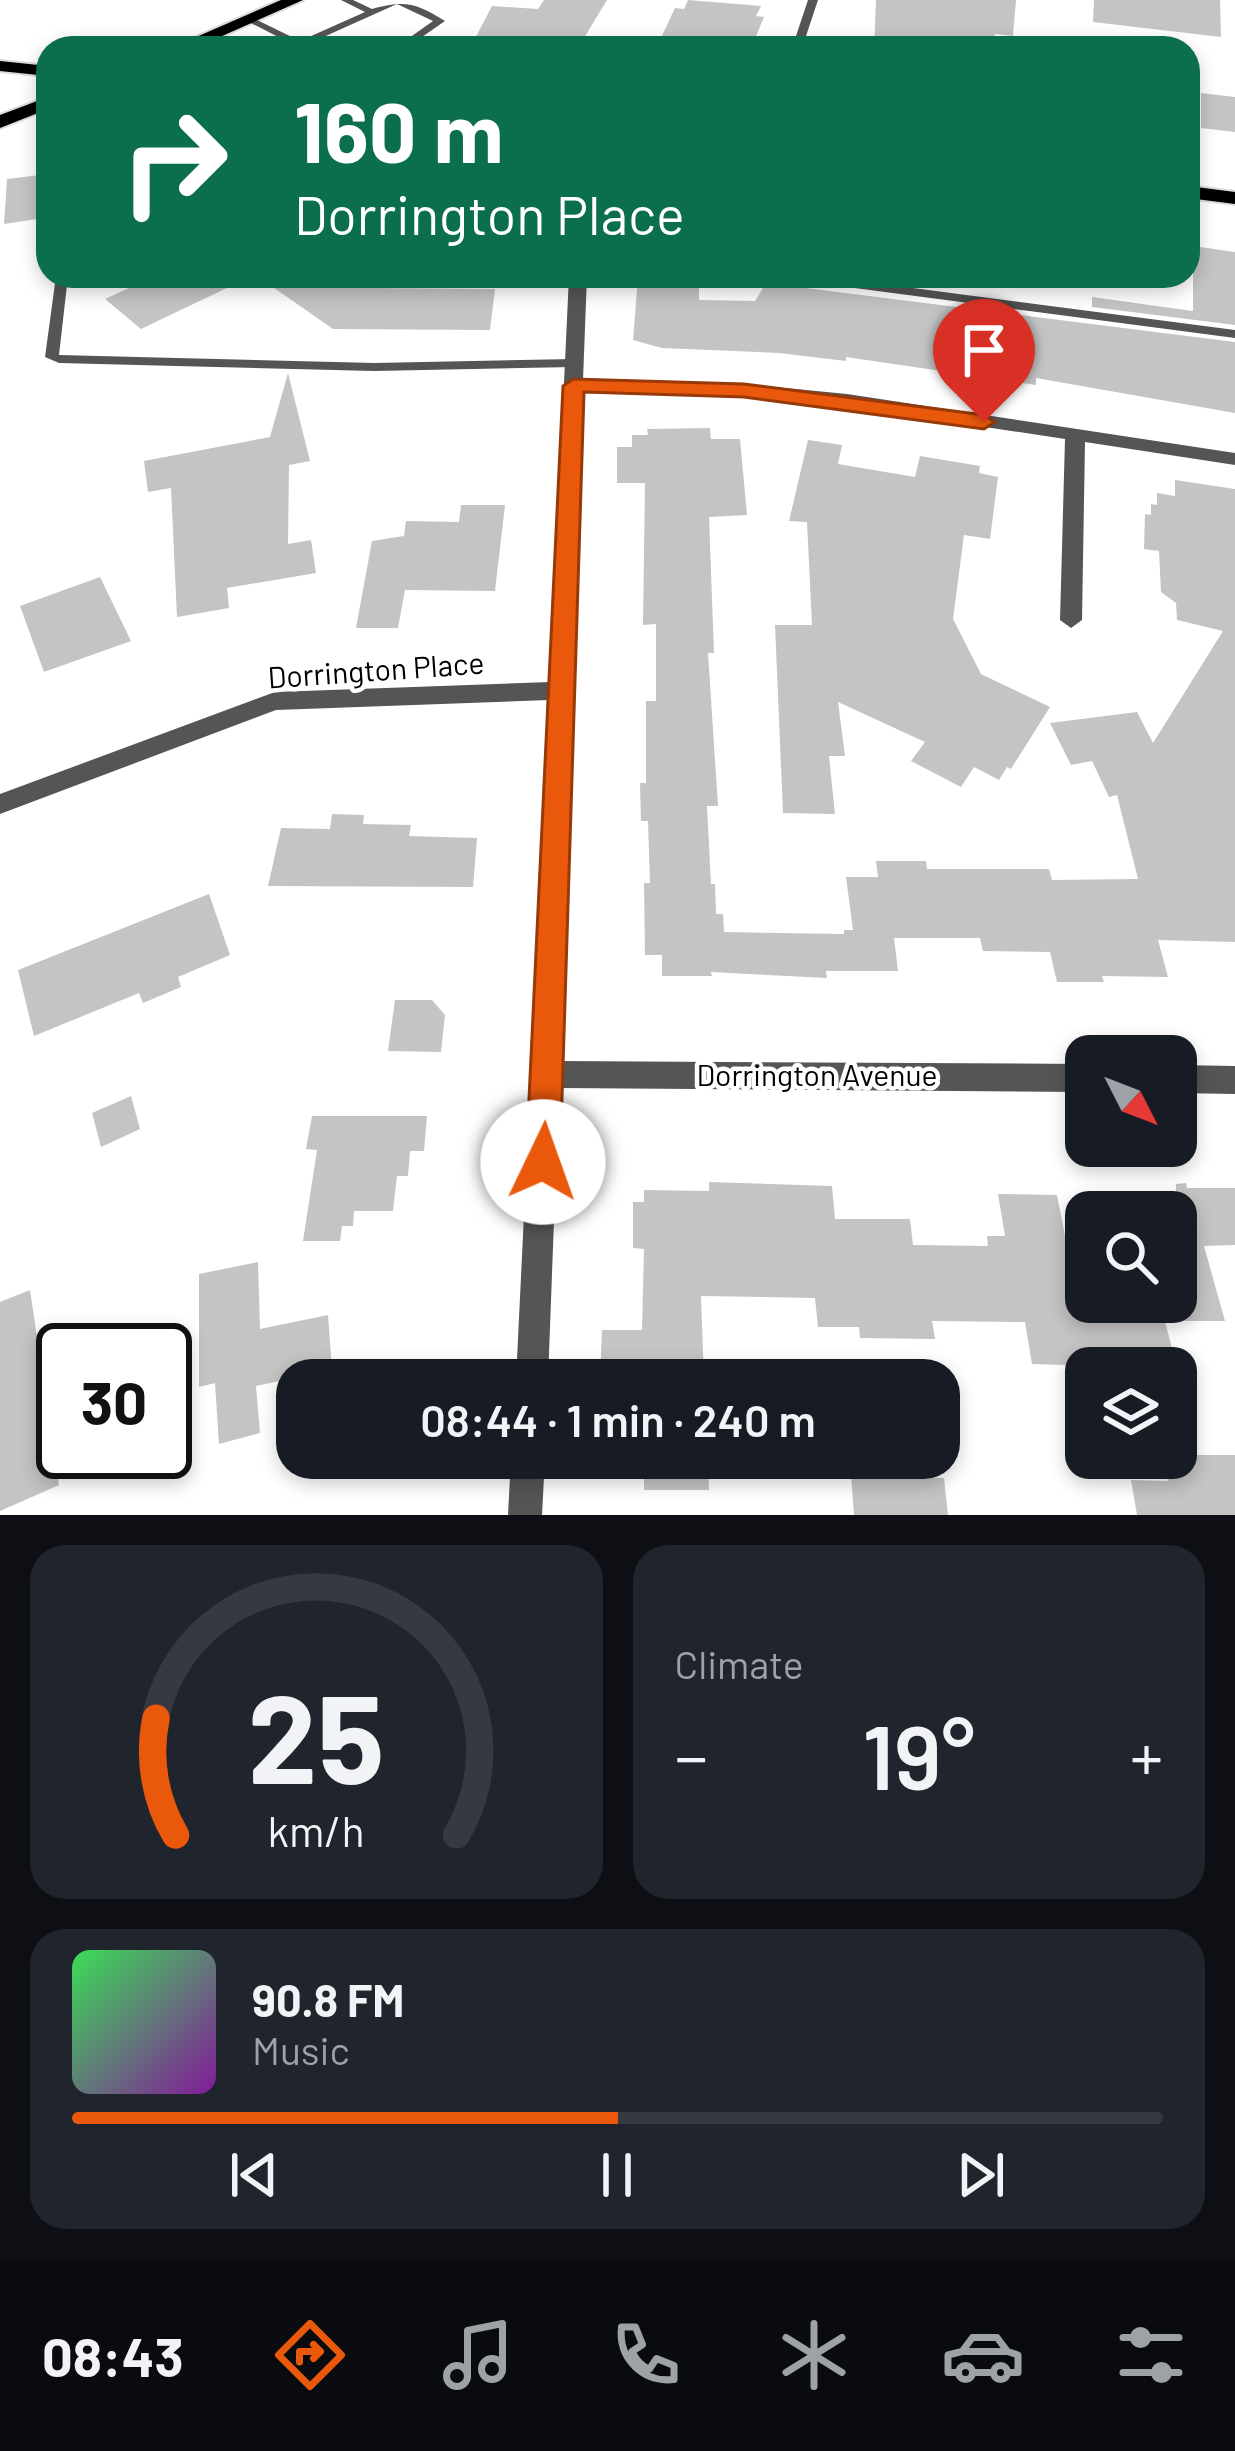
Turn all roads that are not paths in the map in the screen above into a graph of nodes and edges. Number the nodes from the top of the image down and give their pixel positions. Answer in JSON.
{"nodes":[{"id":1,"x":295,"y":0,"type":"edge"},
{"id":2,"x":346,"y":0,"type":"edge"},
{"id":3,"x":813,"y":0,"type":"edge"},
{"id":4,"x":372,"y":12,"type":"junction"},
{"id":5,"x":248,"y":19,"type":"junction"},
{"id":6,"x":208,"y":36,"type":"edge"},
{"id":7,"x":278,"y":36,"type":"edge"},
{"id":8,"x":318,"y":36,"type":"edge"},
{"id":9,"x":418,"y":36,"type":"edge"},
{"id":10,"x":801,"y":36,"type":"edge"},
{"id":11,"x":0,"y":66,"type":"edge"},
{"id":12,"x":36,"y":70,"type":"edge"},
{"id":13,"x":36,"y":107,"type":"edge"},
{"id":14,"x":0,"y":122,"type":"edge"},
{"id":15,"x":1200,"y":194,"type":"edge"},
{"id":16,"x":1235,"y":198,"type":"edge"},
{"id":17,"x":60,"y":288,"type":"edge"},
{"id":18,"x":577,"y":288,"type":"edge"},
{"id":19,"x":885,"y":288,"type":"edge"},
{"id":20,"x":1235,"y":334,"type":"edge"},
{"id":21,"x":573,"y":374,"type":"junction"},
{"id":22,"x":1075,"y":436,"type":"junction"},
{"id":23,"x":1235,"y":459,"type":"edge"},
{"id":24,"x":1071,"y":620,"type":"dead end"},
{"id":25,"x":558,"y":691,"type":"junction"},
{"id":26,"x":0,"y":804,"type":"edge"},
{"id":27,"x":548,"y":1074,"type":"junction"},
{"id":28,"x":1065,"y":1078,"type":"edge"},
{"id":29,"x":1197,"y":1079,"type":"edge"},
{"id":30,"x":1235,"y":1080,"type":"edge"},
{"id":31,"x":533,"y":1359,"type":"edge"},
{"id":32,"x":527,"y":1479,"type":"edge"},
{"id":33,"x":525,"y":1515,"type":"edge"}],
"edges":[{"from":1,"to":5,"type":"main road"},
{"from":2,"to":4,"type":"lane"},
{"from":3,"to":10,"type":"lane"},
{"from":4,"to":8,"type":"lane"},
{"from":4,"to":9,"type":"lane"},
{"from":5,"to":6,"type":"main road"},
{"from":5,"to":7,"type":"lane"},
{"from":11,"to":12,"type":"main road"},
{"from":13,"to":14,"type":"main road"},
{"from":15,"to":16,"type":"main road"},
{"from":17,"to":21,"type":"lane"},
{"from":18,"to":21,"type":"street"},
{"from":19,"to":20,"type":"lane"},
{"from":21,"to":22,"type":"street"},
{"from":21,"to":25,"type":"street"},
{"from":22,"to":23,"type":"street"},
{"from":22,"to":24,"type":"street"},
{"from":25,"to":26,"type":"street","name":"Dorrington Place"},
{"from":25,"to":27,"type":"street"},
{"from":27,"to":28,"type":"street","name":"Dorrington Avenue"},
{"from":27,"to":31,"type":"street"},
{"from":29,"to":30,"type":"street"},
{"from":32,"to":33,"type":"street"}]}
